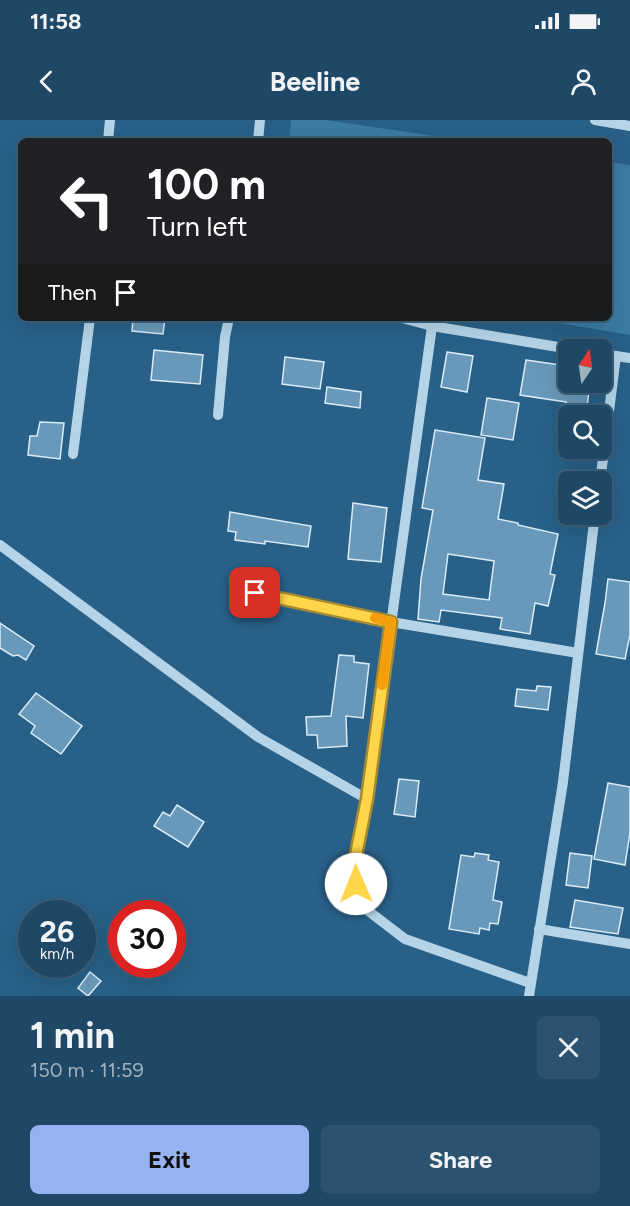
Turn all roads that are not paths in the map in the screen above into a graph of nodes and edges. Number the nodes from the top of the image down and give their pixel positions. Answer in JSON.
{"nodes":[{"id":1,"x":110,"y":120,"type":"edge"},
{"id":2,"x":260,"y":120,"type":"edge"},
{"id":3,"x":595,"y":120,"type":"edge"},
{"id":4,"x":628,"y":124,"type":"edge"},
{"id":5,"x":108,"y":138,"type":"edge"},
{"id":6,"x":258,"y":138,"type":"edge"},
{"id":7,"x":90,"y":321,"type":"edge"},
{"id":8,"x":228,"y":321,"type":"edge"},
{"id":9,"x":413,"y":321,"type":"edge"},
{"id":10,"x":432,"y":326,"type":"junction"},
{"id":11,"x":558,"y":347,"type":"edge"},
{"id":12,"x":612,"y":355,"type":"edge"},
{"id":13,"x":616,"y":356,"type":"junction"},
{"id":14,"x":630,"y":358,"type":"edge"},
{"id":15,"x":218,"y":415,"type":"dead end"},
{"id":16,"x":74,"y":454,"type":"dead end"},
{"id":17,"x":601,"y":471,"type":"edge"},
{"id":18,"x":594,"y":525,"type":"edge"},
{"id":19,"x":0,"y":545,"type":"edge"},
{"id":20,"x":255,"y":593,"type":"dead end"},
{"id":21,"x":391,"y":622,"type":"junction"},
{"id":22,"x":578,"y":653,"type":"junction"},
{"id":23,"x":367,"y":799,"type":"junction"},
{"id":24,"x":539,"y":929,"type":"junction"},
{"id":25,"x":630,"y":944,"type":"edge"},
{"id":26,"x":530,"y":983,"type":"junction"},
{"id":27,"x":529,"y":996,"type":"edge"}],
"edges":[{"from":1,"to":5,"type":"street"},
{"from":2,"to":6,"type":"street"},
{"from":3,"to":4,"type":"street"},
{"from":7,"to":16,"type":"street"},
{"from":8,"to":15,"type":"street"},
{"from":9,"to":10,"type":"street"},
{"from":10,"to":11,"type":"street"},
{"from":10,"to":21,"type":"street"},
{"from":12,"to":13,"type":"street"},
{"from":13,"to":14,"type":"street"},
{"from":13,"to":17,"type":"street"},
{"from":18,"to":22,"type":"street"},
{"from":19,"to":23,"type":"street"},
{"from":20,"to":21,"type":"street"},
{"from":21,"to":22,"type":"street"},
{"from":21,"to":23,"type":"street"},
{"from":22,"to":24,"type":"street"},
{"from":23,"to":26,"type":"street"},
{"from":24,"to":25,"type":"street"},
{"from":24,"to":26,"type":"street"},
{"from":26,"to":27,"type":"street"}]}
